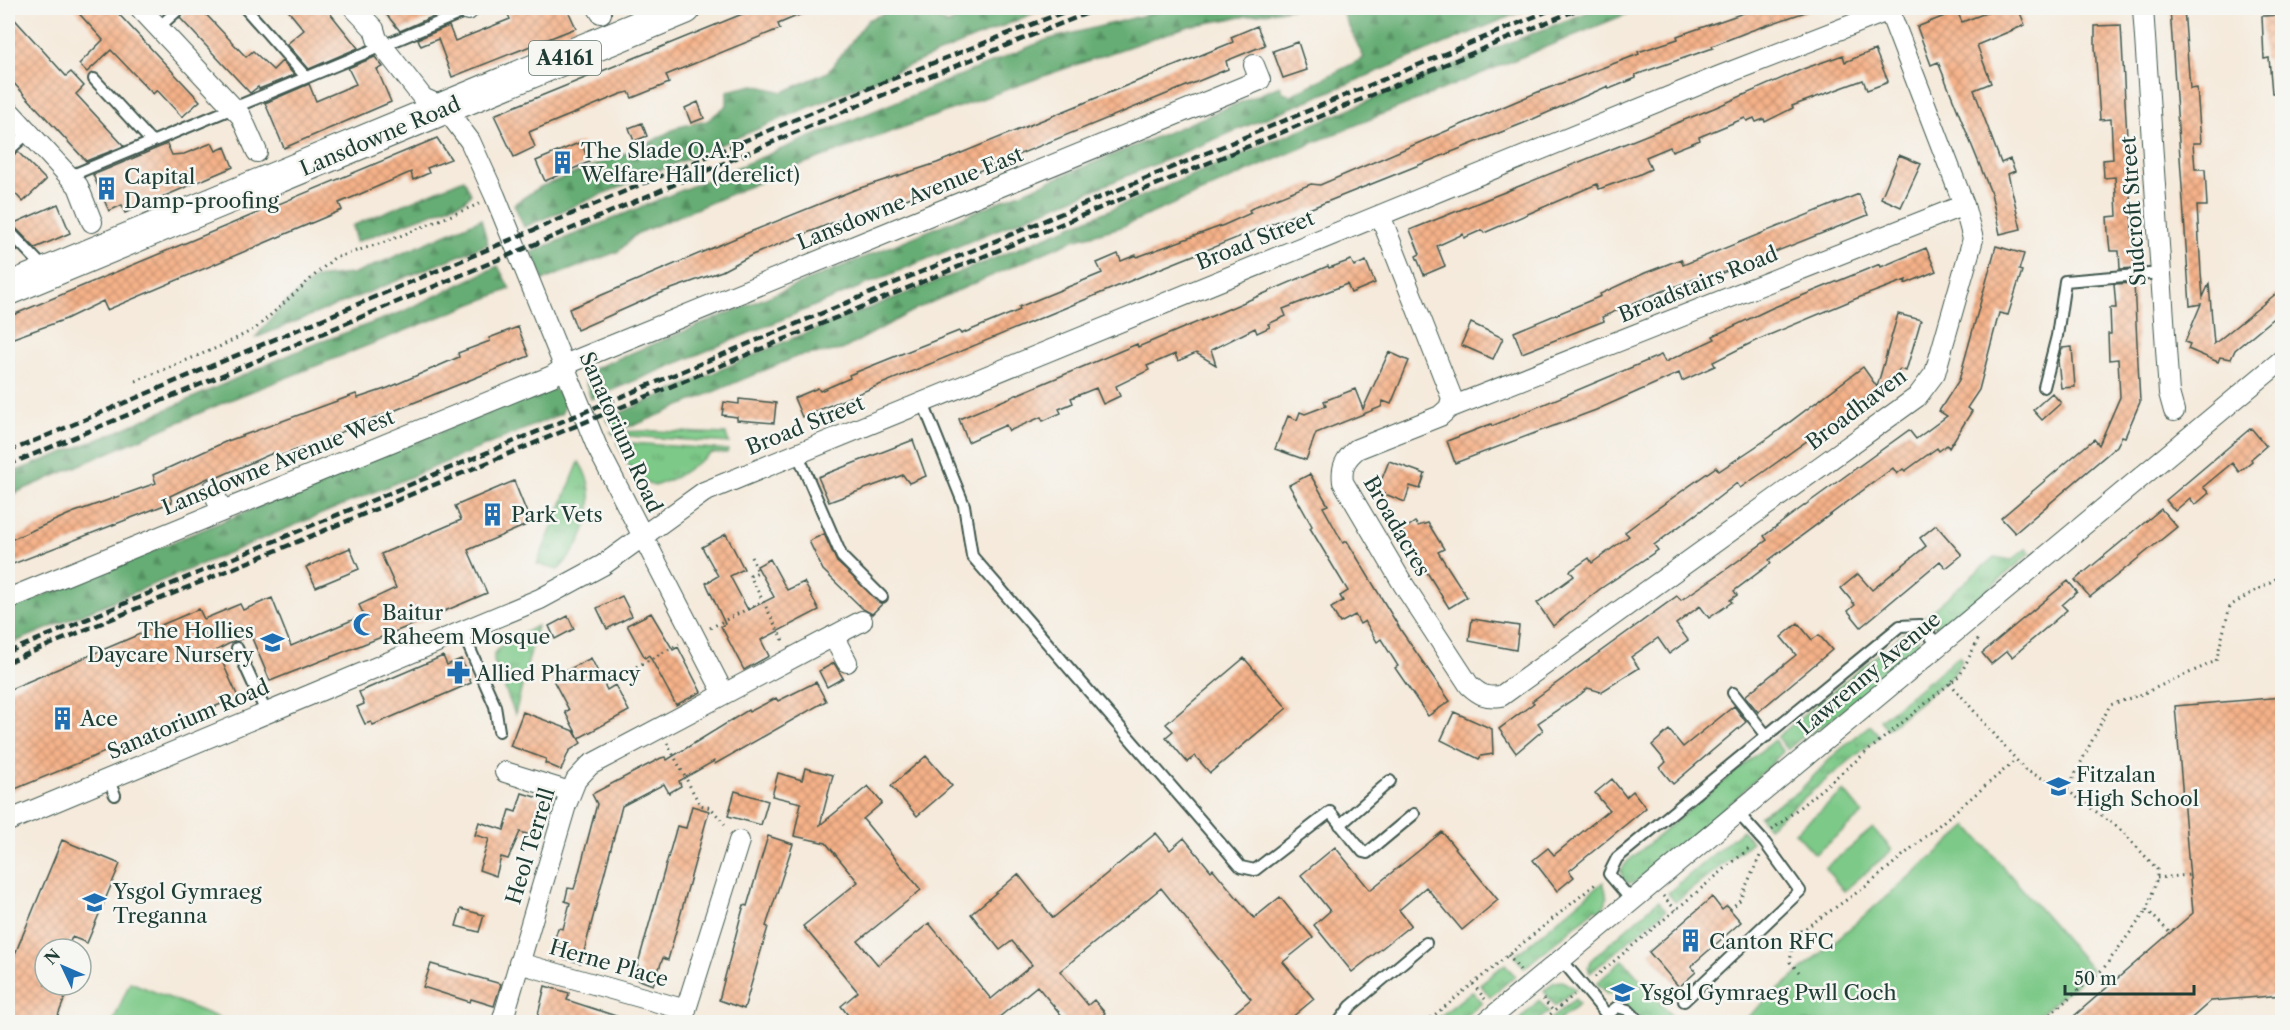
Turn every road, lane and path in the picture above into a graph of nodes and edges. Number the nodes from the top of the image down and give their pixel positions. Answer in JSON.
{"nodes":[{"id":1,"x":141,"y":8,"type":"edge"},
{"id":2,"x":180,"y":8,"type":"edge"},
{"id":3,"x":245,"y":8,"type":"edge"},
{"id":4,"x":354,"y":8,"type":"edge"},
{"id":5,"x":470,"y":8,"type":"edge"},
{"id":6,"x":685,"y":8,"type":"edge"},
{"id":7,"x":2144,"y":8,"type":"edge"},
{"id":8,"x":1892,"y":9,"type":"edge"},
{"id":9,"x":159,"y":27,"type":"junction"},
{"id":10,"x":383,"y":46,"type":"junction"},
{"id":11,"x":1254,"y":65,"type":"dead end"},
{"id":12,"x":306,"y":77,"type":"junction"},
{"id":13,"x":94,"y":79,"type":"dead end"},
{"id":14,"x":234,"y":108,"type":"junction"},
{"id":15,"x":445,"y":108,"type":"junction"},
{"id":16,"x":8,"y":110,"type":"edge"},
{"id":17,"x":28,"y":132,"type":"junction"},
{"id":18,"x":152,"y":142,"type":"junction"},
{"id":19,"x":8,"y":151,"type":"edge"},
{"id":20,"x":257,"y":152,"type":"dead end"},
{"id":21,"x":70,"y":176,"type":"junction"},
{"id":22,"x":495,"y":195,"type":"junction"},
{"id":23,"x":1964,"y":205,"type":"junction"},
{"id":24,"x":1380,"y":215,"type":"junction"},
{"id":25,"x":92,"y":222,"type":"dead end"},
{"id":26,"x":8,"y":230,"type":"edge"},
{"id":27,"x":48,"y":273,"type":"junction"},
{"id":28,"x":2161,"y":273,"type":"junction"},
{"id":29,"x":8,"y":289,"type":"edge"},
{"id":30,"x":2283,"y":360,"type":"edge"},
{"id":31,"x":565,"y":367,"type":"junction"},
{"id":32,"x":136,"y":381,"type":"dead end"},
{"id":33,"x":2044,"y":387,"type":"dead end"},
{"id":34,"x":923,"y":403,"type":"junction"},
{"id":35,"x":1449,"y":408,"type":"junction"},
{"id":36,"x":2174,"y":411,"type":"dead end"},
{"id":37,"x":798,"y":455,"type":"junction"},
{"id":38,"x":213,"y":489,"type":"dead end"},
{"id":39,"x":221,"y":510,"type":"junction"},
{"id":40,"x":641,"y":536,"type":"junction"},
{"id":41,"x":751,"y":557,"type":"dead end"},
{"id":42,"x":2283,"y":575,"type":"edge"},
{"id":43,"x":882,"y":597,"type":"dead end"},
{"id":44,"x":8,"y":599,"type":"edge"},
{"id":45,"x":763,"y":601,"type":"junction"},
{"id":46,"x":862,"y":621,"type":"dead end"},
{"id":47,"x":1984,"y":629,"type":"dead end"},
{"id":48,"x":462,"y":631,"type":"junction"},
{"id":49,"x":833,"y":636,"type":"junction"},
{"id":50,"x":693,"y":637,"type":"junction"},
{"id":51,"x":1940,"y":646,"type":"junction"},
{"id":52,"x":237,"y":648,"type":"dead end"},
{"id":53,"x":792,"y":658,"type":"junction"},
{"id":54,"x":847,"y":662,"type":"dead end"},
{"id":55,"x":615,"y":678,"type":"dead end"},
{"id":56,"x":1950,"y":683,"type":"junction"},
{"id":57,"x":1733,"y":693,"type":"dead end"},
{"id":58,"x":724,"y":694,"type":"junction"},
{"id":59,"x":1488,"y":698,"type":"joint"},
{"id":60,"x":266,"y":712,"type":"junction"},
{"id":61,"x":659,"y":729,"type":"junction"},
{"id":62,"x":499,"y":731,"type":"dead end"},
{"id":63,"x":1767,"y":736,"type":"junction"},
{"id":64,"x":2016,"y":760,"type":"junction"},
{"id":65,"x":505,"y":772,"type":"dead end"},
{"id":66,"x":1390,"y":781,"type":"dead end"},
{"id":67,"x":2067,"y":790,"type":"junction"},
{"id":68,"x":570,"y":792,"type":"junction"},
{"id":69,"x":1738,"y":813,"type":"junction"},
{"id":70,"x":1414,"y":814,"type":"dead end"},
{"id":71,"x":8,"y":821,"type":"edge"},
{"id":72,"x":1340,"y":825,"type":"junction"},
{"id":73,"x":739,"y":841,"type":"joint"},
{"id":74,"x":1763,"y":841,"type":"junction"},
{"id":75,"x":1609,"y":874,"type":"junction"},
{"id":76,"x":2190,"y":875,"type":"dead end"},
{"id":77,"x":2157,"y":878,"type":"junction"},
{"id":78,"x":1632,"y":901,"type":"junction"},
{"id":79,"x":1730,"y":909,"type":"dead end"},
{"id":80,"x":2147,"y":910,"type":"junction"},
{"id":81,"x":2170,"y":933,"type":"dead end"},
{"id":82,"x":1426,"y":944,"type":"dead end"},
{"id":83,"x":1562,"y":959,"type":"junction"},
{"id":84,"x":519,"y":963,"type":"junction"},
{"id":85,"x":1799,"y":972,"type":"dead end"},
{"id":86,"x":1584,"y":987,"type":"junction"},
{"id":87,"x":1684,"y":1001,"type":"dead end"},
{"id":88,"x":684,"y":1016,"type":"edge"},
{"id":89,"x":502,"y":1023,"type":"edge"},
{"id":90,"x":1339,"y":1023,"type":"edge"},
{"id":91,"x":1426,"y":1023,"type":"edge"},
{"id":92,"x":1486,"y":1023,"type":"edge"},
{"id":93,"x":1540,"y":1023,"type":"edge"},
{"id":94,"x":1640,"y":1023,"type":"edge"},
{"id":95,"x":2041,"y":1023,"type":"edge"}],
"edges":[{"from":1,"to":9,"type":"street"},
{"from":2,"to":9,"type":"lane"},
{"from":3,"to":12,"type":"lane"},
{"from":4,"to":10,"type":"street"},
{"from":5,"to":10,"type":"lane"},
{"from":6,"to":15,"type":"main road","name":"Lansdowne Road","number":"A4161"},
{"from":7,"to":28,"type":"street","name":"Sudcroft Street"},
{"from":8,"to":23,"type":"street","name":"Broadhaven"},
{"from":8,"to":24,"type":"street","name":"Broad Street"},
{"from":9,"to":14,"type":"street"},
{"from":10,"to":12,"type":"lane"},
{"from":10,"to":15,"type":"street"},
{"from":11,"to":31,"type":"street","name":"Lansdowne Avenue East"},
{"from":12,"to":14,"type":"lane"},
{"from":13,"to":18,"type":"lane"},
{"from":14,"to":18,"type":"lane"},
{"from":14,"to":20,"type":"street"},
{"from":15,"to":22,"type":"street","name":"Sanatorium Road"},
{"from":15,"to":27,"type":"main road","name":"Lansdowne Road","number":"A4161"},
{"from":16,"to":17,"type":"street"},
{"from":17,"to":19,"type":"lane"},
{"from":17,"to":21,"type":"street"},
{"from":18,"to":21,"type":"lane"},
{"from":21,"to":25,"type":"street"},
{"from":22,"to":31,"type":"street","name":"Sanatorium Road"},
{"from":22,"to":32,"type":"path"},
{"from":23,"to":35,"type":"street","name":"Broadstairs Road"},
{"from":23,"to":59,"type":"street","name":"Broadhaven"},
{"from":24,"to":34,"type":"street","name":"Broad Street"},
{"from":24,"to":35,"type":"street"},
{"from":26,"to":27,"type":"lane"},
{"from":27,"to":29,"type":"main road","name":"Lansdowne Road","number":"A4161"},
{"from":28,"to":33,"type":"lane"},
{"from":28,"to":36,"type":"street","name":"Sudcroft Street"},
{"from":30,"to":51,"type":"street","name":"Lawrenny Avenue"},
{"from":31,"to":39,"type":"street","name":"Lansdowne Avenue West"},
{"from":31,"to":40,"type":"street","name":"Sanatorium Road"},
{"from":34,"to":37,"type":"street","name":"Broad Street"},
{"from":34,"to":72,"type":"lane"},
{"from":35,"to":59,"type":"street","name":"Broadacres"},
{"from":37,"to":40,"type":"street","name":"Broad Street"},
{"from":37,"to":43,"type":"lane"},
{"from":38,"to":39,"type":"street"},
{"from":39,"to":44,"type":"street","name":"Lansdowne Avenue West"},
{"from":40,"to":48,"type":"street","name":"Sanatorium Road"},
{"from":40,"to":50,"type":"street"},
{"from":41,"to":45,"type":"path"},
{"from":42,"to":67,"type":"path"},
{"from":45,"to":50,"type":"path"},
{"from":45,"to":53,"type":"path"},
{"from":46,"to":49,"type":"street","name":"Heol Terrell"},
{"from":47,"to":56,"type":"path"},
{"from":48,"to":60,"type":"street","name":"Sanatorium Road"},
{"from":48,"to":62,"type":"lane"},
{"from":49,"to":53,"type":"street","name":"Heol Terrell"},
{"from":49,"to":54,"type":"street"},
{"from":50,"to":55,"type":"path"},
{"from":50,"to":58,"type":"street"},
{"from":51,"to":63,"type":"lane"},
{"from":51,"to":69,"type":"street","name":"Lawrenny Avenue"},
{"from":52,"to":60,"type":"lane"},
{"from":53,"to":58,"type":"street","name":"Heol Terrell"},
{"from":56,"to":64,"type":"path"},
{"from":56,"to":74,"type":"path"},
{"from":57,"to":63,"type":"lane"},
{"from":58,"to":61,"type":"street","name":"Heol Terrell"},
{"from":60,"to":71,"type":"street","name":"Sanatorium Road"},
{"from":61,"to":68,"type":"street","name":"Heol Terrell"},
{"from":61,"to":73,"type":"path"},
{"from":63,"to":75,"type":"lane"},
{"from":64,"to":67,"type":"path"},
{"from":64,"to":85,"type":"path"},
{"from":65,"to":68,"type":"street"},
{"from":66,"to":72,"type":"lane"},
{"from":67,"to":77,"type":"path"},
{"from":68,"to":84,"type":"street","name":"Heol Terrell"},
{"from":69,"to":74,"type":"lane"},
{"from":69,"to":78,"type":"street","name":"Lawrenny Avenue"},
{"from":70,"to":72,"type":"lane"},
{"from":73,"to":88,"type":"street"},
{"from":74,"to":79,"type":"path"},
{"from":74,"to":86,"type":"path"},
{"from":74,"to":87,"type":"lane"},
{"from":75,"to":78,"type":"lane"},
{"from":75,"to":91,"type":"path"},
{"from":76,"to":77,"type":"path"},
{"from":77,"to":80,"type":"path"},
{"from":78,"to":83,"type":"street","name":"Lawrenny Avenue"},
{"from":80,"to":81,"type":"path"},
{"from":80,"to":95,"type":"path"},
{"from":82,"to":90,"type":"lane"},
{"from":83,"to":86,"type":"lane"},
{"from":83,"to":92,"type":"street","name":"Lawrenny Avenue"},
{"from":84,"to":88,"type":"street","name":"Herne Place"},
{"from":84,"to":89,"type":"street","name":"Heol Terrell"},
{"from":86,"to":93,"type":"path"},
{"from":86,"to":94,"type":"lane"}]}
